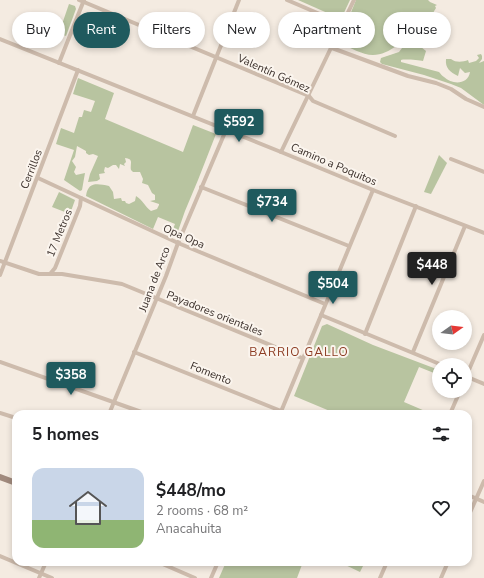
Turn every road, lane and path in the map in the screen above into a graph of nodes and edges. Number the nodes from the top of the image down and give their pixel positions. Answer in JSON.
{"nodes":[{"id":1,"x":239,"y":0,"type":"edge"},
{"id":2,"x":287,"y":0,"type":"edge"},
{"id":3,"x":354,"y":0,"type":"edge"},
{"id":4,"x":82,"y":1,"type":"edge"},
{"id":5,"x":315,"y":12,"type":"edge"},
{"id":6,"x":348,"y":12,"type":"edge"},
{"id":7,"x":0,"y":39,"type":"edge"},
{"id":8,"x":332,"y":48,"type":"joint"},
{"id":9,"x":216,"y":57,"type":"junction"},
{"id":10,"x":59,"y":63,"type":"junction"},
{"id":11,"x":78,"y":70,"type":"junction"},
{"id":12,"x":308,"y":96,"type":"junction"},
{"id":13,"x":484,"y":107,"type":"edge"},
{"id":14,"x":192,"y":116,"type":"junction"},
{"id":15,"x":226,"y":130,"type":"junction"},
{"id":16,"x":395,"y":136,"type":"dead end"},
{"id":17,"x":281,"y":152,"type":"junction"},
{"id":18,"x":451,"y":159,"type":"dead end"},
{"id":19,"x":484,"y":172,"type":"edge"},
{"id":20,"x":38,"y":178,"type":"junction"},
{"id":21,"x":201,"y":186,"type":"junction"},
{"id":22,"x":373,"y":190,"type":"junction"},
{"id":23,"x":81,"y":198,"type":"junction"},
{"id":24,"x":416,"y":206,"type":"junction"},
{"id":25,"x":465,"y":226,"type":"junction"},
{"id":26,"x":484,"y":233,"type":"edge"},
{"id":27,"x":178,"y":244,"type":"junction"},
{"id":28,"x":350,"y":246,"type":"junction"},
{"id":29,"x":2,"y":262,"type":"edge"},
{"id":30,"x":50,"y":274,"type":"junction"},
{"id":31,"x":0,"y":275,"type":"edge"},
{"id":32,"x":157,"y":299,"type":"junction"},
{"id":33,"x":325,"y":304,"type":"junction"},
{"id":34,"x":321,"y":315,"type":"junction"},
{"id":35,"x":365,"y":334,"type":"junction"},
{"id":36,"x":484,"y":335,"type":"edge"},
{"id":37,"x":134,"y":352,"type":"junction"},
{"id":38,"x":413,"y":352,"type":"junction"},
{"id":39,"x":302,"y":358,"type":"junction"},
{"id":40,"x":432,"y":361,"type":"edge"},
{"id":41,"x":0,"y":362,"type":"edge"},
{"id":42,"x":472,"y":362,"type":"edge"},
{"id":43,"x":472,"y":380,"type":"edge"},
{"id":44,"x":484,"y":384,"type":"edge"},
{"id":45,"x":457,"y":398,"type":"edge"},
{"id":46,"x":113,"y":402,"type":"junction"},
{"id":47,"x":110,"y":410,"type":"edge"},
{"id":48,"x":136,"y":410,"type":"edge"},
{"id":49,"x":275,"y":410,"type":"edge"},
{"id":50,"x":281,"y":410,"type":"edge"},
{"id":51,"x":452,"y":410,"type":"edge"},
{"id":52,"x":0,"y":413,"type":"edge"},
{"id":53,"x":12,"y":417,"type":"edge"},
{"id":54,"x":0,"y":478,"type":"edge"},
{"id":55,"x":484,"y":480,"type":"edge"},
{"id":56,"x":12,"y":482,"type":"edge"},
{"id":57,"x":472,"y":497,"type":"edge"},
{"id":58,"x":476,"y":499,"type":"junction"},
{"id":59,"x":484,"y":502,"type":"edge"},
{"id":60,"x":472,"y":508,"type":"edge"},
{"id":61,"x":0,"y":556,"type":"edge"},
{"id":62,"x":12,"y":562,"type":"edge"},
{"id":63,"x":20,"y":566,"type":"edge"},
{"id":64,"x":44,"y":566,"type":"edge"},
{"id":65,"x":167,"y":566,"type":"edge"},
{"id":66,"x":216,"y":566,"type":"edge"},
{"id":67,"x":385,"y":566,"type":"edge"},
{"id":68,"x":446,"y":566,"type":"edge"},
{"id":69,"x":40,"y":576,"type":"edge"},
{"id":70,"x":52,"y":578,"type":"edge"},
{"id":71,"x":195,"y":578,"type":"edge"},
{"id":72,"x":211,"y":578,"type":"edge"},
{"id":73,"x":380,"y":578,"type":"edge"},
{"id":74,"x":441,"y":578,"type":"edge"}],
"edges":[{"from":1,"to":9,"type":"street"},
{"from":2,"to":5,"type":"street"},
{"from":3,"to":6,"type":"street"},
{"from":4,"to":9,"type":"street","name":"Valentín Gómez"},
{"from":4,"to":10,"type":"street"},
{"from":7,"to":10,"type":"street","name":"Camino a Poquitos"},
{"from":8,"to":12,"type":"street"},
{"from":8,"to":13,"type":"street"},
{"from":9,"to":12,"type":"street","name":"Valentín Gómez"},
{"from":9,"to":14,"type":"street"},
{"from":10,"to":11,"type":"street","name":"Camino a Poquitos"},
{"from":11,"to":14,"type":"street","name":"Camino a Poquitos"},
{"from":11,"to":20,"type":"street","name":"Cerrillos"},
{"from":12,"to":16,"type":"street","name":"Valentín Gómez"},
{"from":12,"to":17,"type":"street"},
{"from":14,"to":15,"type":"street","name":"Camino a Poquitos"},
{"from":15,"to":17,"type":"street","name":"Camino a Poquitos"},
{"from":15,"to":21,"type":"street","name":"Juana de Arco"},
{"from":17,"to":22,"type":"street","name":"Camino a Poquitos"},
{"from":18,"to":19,"type":"street"},
{"from":20,"to":23,"type":"street","name":"Opa Opa"},
{"from":20,"to":29,"type":"street","name":"Cerrillos"},
{"from":21,"to":27,"type":"street","name":"Juana de Arco"},
{"from":21,"to":28,"type":"street"},
{"from":22,"to":24,"type":"street","name":"Camino a Poquitos"},
{"from":22,"to":28,"type":"street"},
{"from":23,"to":27,"type":"street","name":"Opa Opa"},
{"from":23,"to":30,"type":"street","name":"17 Metros"},
{"from":24,"to":25,"type":"street","name":"Camino a Poquitos"},
{"from":24,"to":35,"type":"street"},
{"from":25,"to":26,"type":"street","name":"Camino a Poquitos"},
{"from":25,"to":38,"type":"street"},
{"from":27,"to":32,"type":"street","name":"Juana de Arco"},
{"from":27,"to":33,"type":"street","name":"Opa Opa"},
{"from":28,"to":33,"type":"street"},
{"from":29,"to":30,"type":"street","name":"17 Metros"},
{"from":29,"to":31,"type":"street","name":"Cerrillos"},
{"from":30,"to":32,"type":"street","name":"Payadores orientales"},
{"from":32,"to":37,"type":"street","name":"Juana de Arco"},
{"from":32,"to":39,"type":"street","name":"Payadores orientales"},
{"from":33,"to":34,"type":"street"},
{"from":34,"to":35,"type":"street"},
{"from":34,"to":39,"type":"street"},
{"from":35,"to":38,"type":"street"},
{"from":36,"to":42,"type":"street"},
{"from":37,"to":46,"type":"street","name":"Juana de Arco"},
{"from":37,"to":49,"type":"street","name":"Fomento"},
{"from":38,"to":40,"type":"street"},
{"from":39,"to":50,"type":"street"},
{"from":41,"to":46,"type":"street"},
{"from":43,"to":44,"type":"street"},
{"from":45,"to":51,"type":"street"},
{"from":46,"to":47,"type":"street","name":"Juana de Arco"},
{"from":46,"to":48,"type":"street"},
{"from":52,"to":53,"type":"street"},
{"from":54,"to":56,"type":"street"},
{"from":55,"to":58,"type":"street"},
{"from":57,"to":58,"type":"street"},
{"from":58,"to":59,"type":"street"},
{"from":58,"to":60,"type":"street"},
{"from":61,"to":62,"type":"street"},
{"from":63,"to":69,"type":"street"},
{"from":64,"to":69,"type":"street"},
{"from":65,"to":71,"type":"street"},
{"from":66,"to":72,"type":"street"},
{"from":67,"to":73,"type":"street"},
{"from":68,"to":74,"type":"street"},
{"from":69,"to":70,"type":"street"}]}
